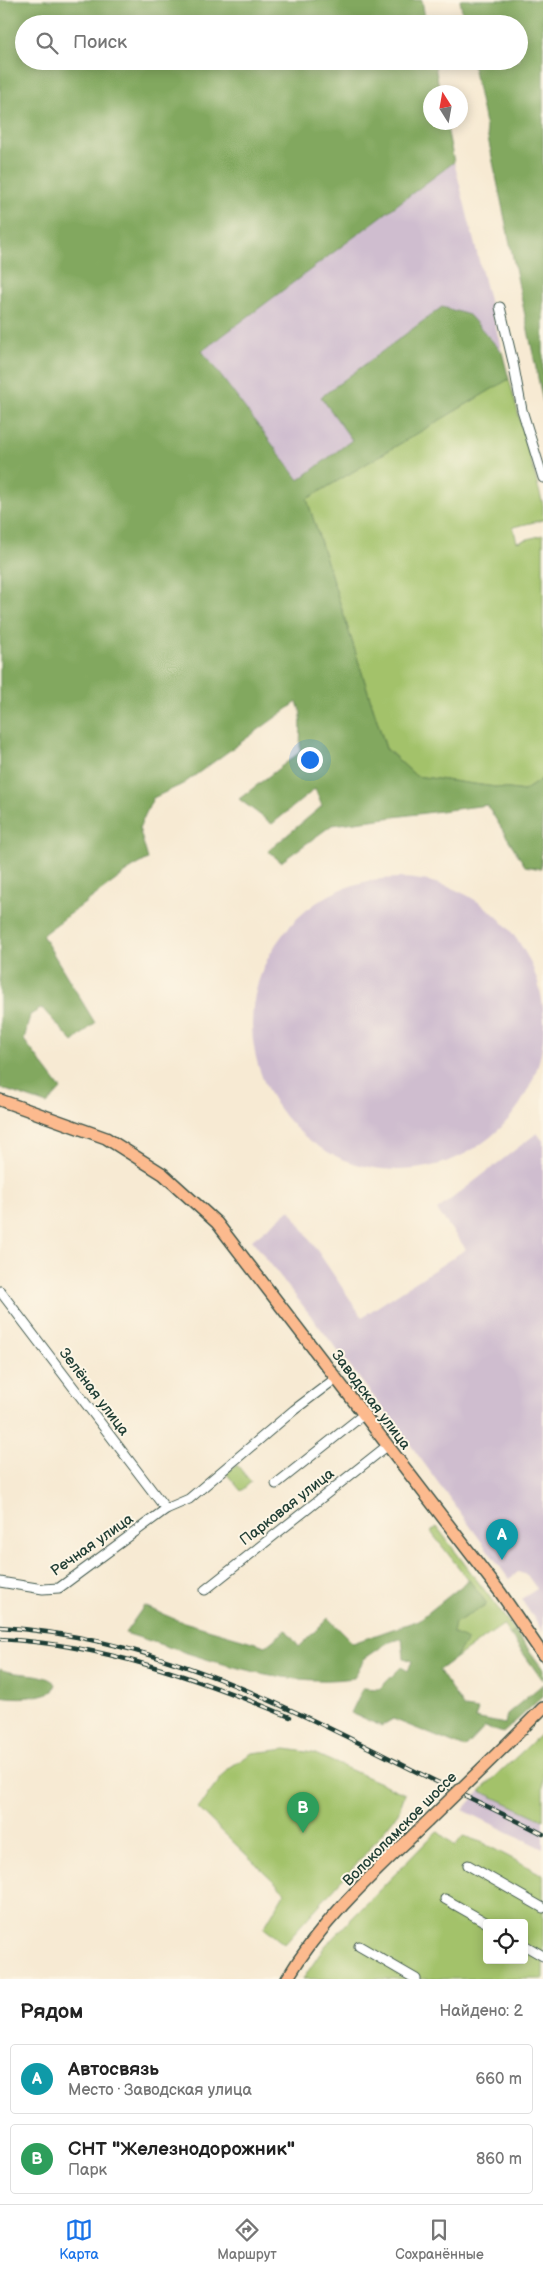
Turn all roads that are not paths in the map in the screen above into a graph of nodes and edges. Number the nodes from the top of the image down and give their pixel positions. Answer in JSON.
{"nodes":[{"id":1,"x":500,"y":307,"type":"dead end"},
{"id":2,"x":543,"y":478,"type":"edge"},
{"id":3,"x":0,"y":1100,"type":"edge"},
{"id":4,"x":0,"y":1291,"type":"edge"},
{"id":5,"x":335,"y":1379,"type":"junction"},
{"id":6,"x":363,"y":1415,"type":"junction"},
{"id":7,"x":386,"y":1446,"type":"junction"},
{"id":8,"x":276,"y":1484,"type":"dead end"},
{"id":9,"x":166,"y":1509,"type":"junction"},
{"id":10,"x":0,"y":1582,"type":"edge"},
{"id":11,"x":205,"y":1590,"type":"dead end"},
{"id":12,"x":543,"y":1655,"type":"edge"},
{"id":13,"x":543,"y":1708,"type":"edge"},
{"id":14,"x":468,"y":1865,"type":"dead end"},
{"id":15,"x":445,"y":1899,"type":"dead end"},
{"id":16,"x":543,"y":1908,"type":"edge"},
{"id":17,"x":483,"y":1921,"type":"edge"},
{"id":18,"x":359,"y":1946,"type":"dead end"},
{"id":19,"x":528,"y":1947,"type":"edge"},
{"id":20,"x":543,"y":1956,"type":"edge"},
{"id":21,"x":287,"y":1979,"type":"edge"},
{"id":22,"x":416,"y":1979,"type":"edge"}],
"edges":[{"from":1,"to":2,"type":"street"},
{"from":3,"to":5,"type":"main road","name":"Заводская улица"},
{"from":4,"to":9,"type":"street","name":"Зелёная улица"},
{"from":5,"to":6,"type":"main road","name":"Заводская улица"},
{"from":5,"to":9,"type":"street"},
{"from":6,"to":7,"type":"main road","name":"Заводская улица"},
{"from":6,"to":8,"type":"street"},
{"from":7,"to":11,"type":"street","name":"Парковая улица"},
{"from":7,"to":12,"type":"main road","name":"Заводская улица"},
{"from":9,"to":10,"type":"street","name":"Речная улица"},
{"from":13,"to":21,"type":"main road","name":"Волоколамское шоссе","bridge":true},
{"from":14,"to":16,"type":"street"},
{"from":15,"to":17,"type":"street"},
{"from":18,"to":22,"type":"street"},
{"from":19,"to":20,"type":"street"}]}
